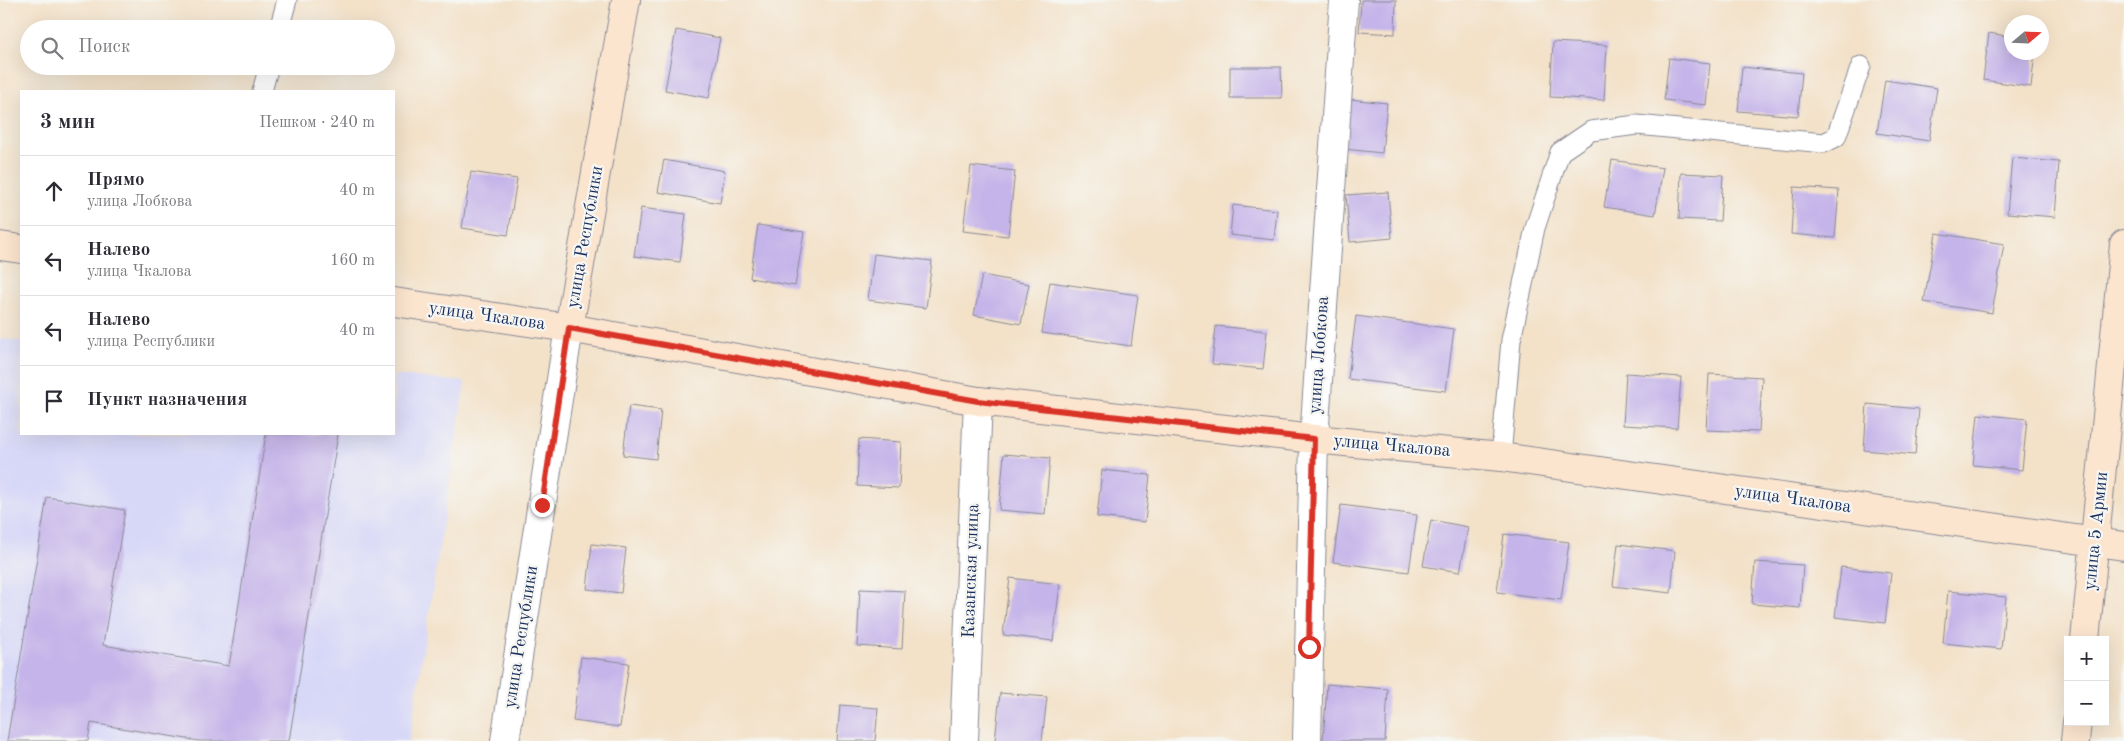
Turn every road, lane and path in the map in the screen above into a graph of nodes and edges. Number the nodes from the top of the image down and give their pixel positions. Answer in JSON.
{"nodes":[{"id":1,"x":287,"y":0,"type":"edge"},
{"id":2,"x":626,"y":0,"type":"edge"},
{"id":3,"x":1344,"y":0,"type":"edge"},
{"id":4,"x":281,"y":20,"type":"edge"},
{"id":5,"x":1861,"y":66,"type":"dead end"},
{"id":6,"x":266,"y":75,"type":"edge"},
{"id":7,"x":262,"y":90,"type":"edge"},
{"id":8,"x":2124,"y":244,"type":"edge"},
{"id":9,"x":0,"y":246,"type":"edge"},
{"id":10,"x":20,"y":249,"type":"edge"},
{"id":11,"x":395,"y":302,"type":"edge"},
{"id":12,"x":569,"y":328,"type":"junction"},
{"id":13,"x":978,"y":401,"type":"junction"},
{"id":14,"x":1314,"y":439,"type":"junction"},
{"id":15,"x":1501,"y":456,"type":"junction"},
{"id":16,"x":2094,"y":542,"type":"junction"},
{"id":17,"x":2124,"y":546,"type":"edge"},
{"id":18,"x":2085,"y":636,"type":"edge"},
{"id":19,"x":2077,"y":726,"type":"edge"},
{"id":20,"x":505,"y":741,"type":"edge"},
{"id":21,"x":964,"y":741,"type":"edge"},
{"id":22,"x":1307,"y":741,"type":"edge"},
{"id":23,"x":2075,"y":741,"type":"edge"}],
"edges":[{"from":1,"to":4,"type":"lane"},
{"from":2,"to":12,"type":"main road","name":"улица Республики"},
{"from":3,"to":14,"type":"street","name":"улица Лобкова"},
{"from":5,"to":15,"type":"lane"},
{"from":6,"to":7,"type":"lane"},
{"from":8,"to":16,"type":"main road","name":"улица 5 Армии"},
{"from":9,"to":10,"type":"main road"},
{"from":11,"to":12,"type":"main road","name":"улица Чкалова"},
{"from":12,"to":13,"type":"main road","name":"улица Чкалова"},
{"from":12,"to":20,"type":"street","name":"улица Республики"},
{"from":13,"to":14,"type":"main road","name":"улица Чкалова"},
{"from":13,"to":21,"type":"street","name":"Казанская улица"},
{"from":14,"to":15,"type":"main road","name":"улица Чкалова"},
{"from":14,"to":22,"type":"street","name":"улица Лобкова"},
{"from":15,"to":16,"type":"main road","name":"улица Чкалова"},
{"from":16,"to":17,"type":"main road","name":"улица Чкалова"},
{"from":16,"to":18,"type":"main road","name":"улица 5 Армии"},
{"from":19,"to":23,"type":"main road"}]}
